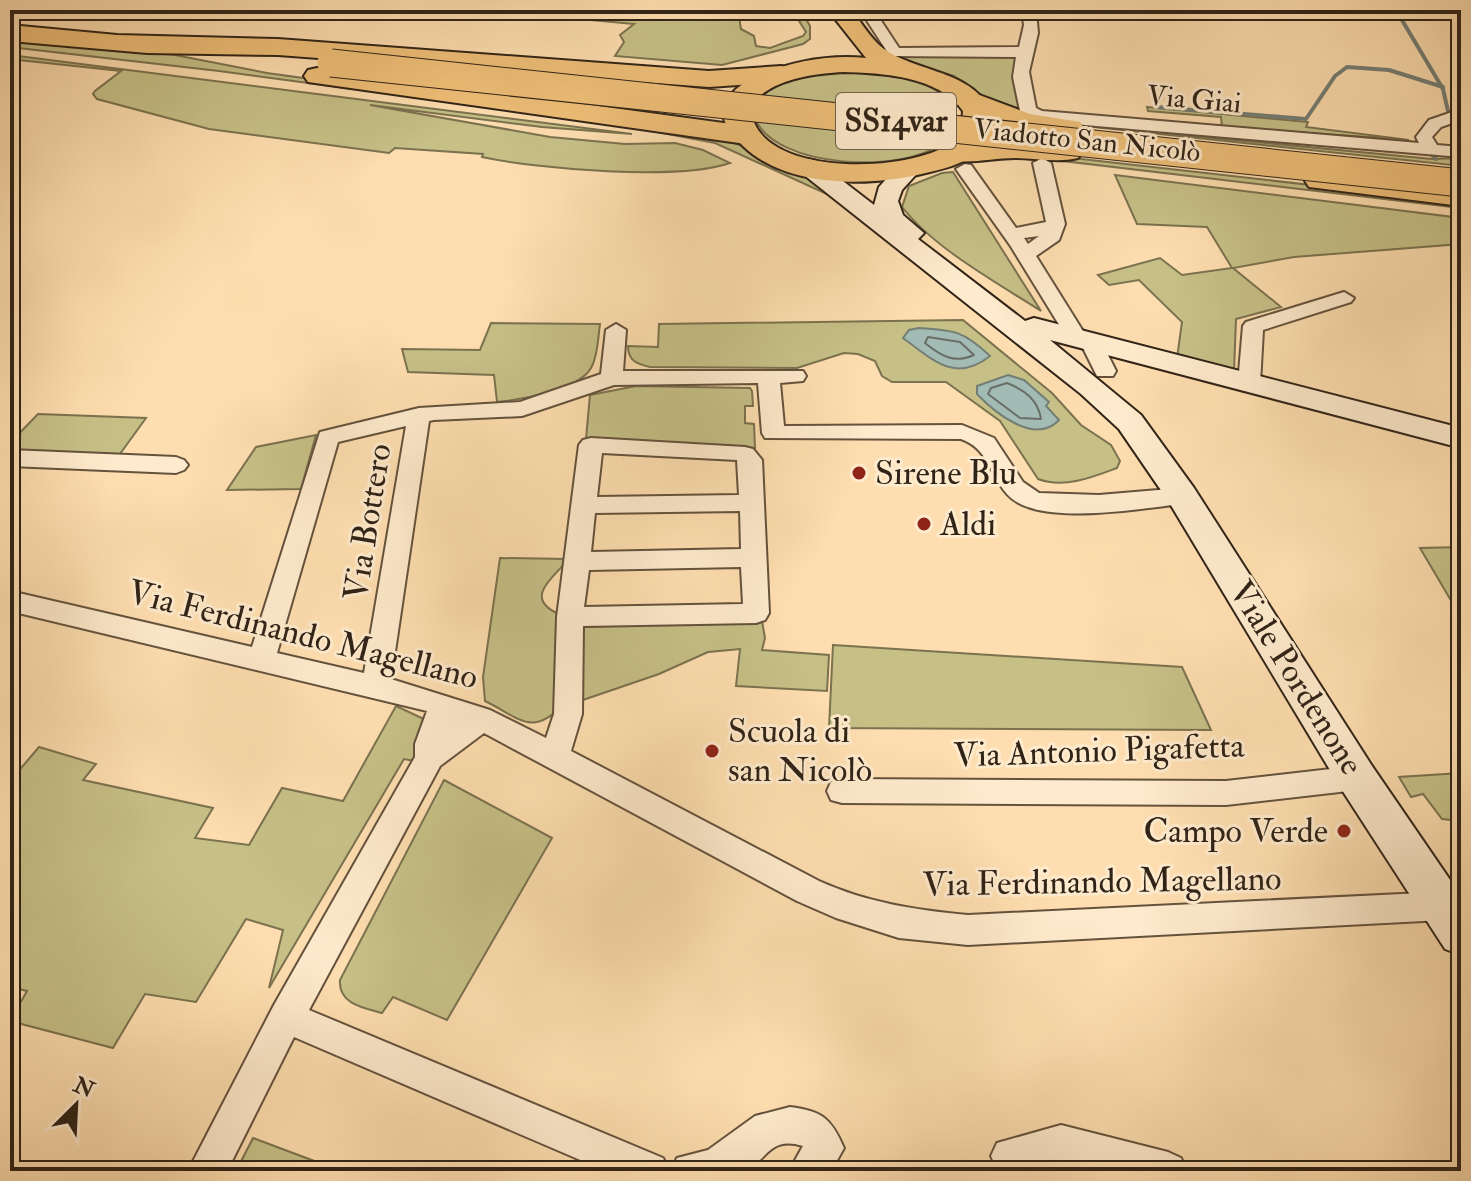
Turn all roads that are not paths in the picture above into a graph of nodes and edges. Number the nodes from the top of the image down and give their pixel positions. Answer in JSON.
{"nodes":[{"id":1,"x":1029,"y":10,"type":"edge"},
{"id":2,"x":853,"y":16,"type":"edge"},
{"id":3,"x":10,"y":33,"type":"edge"},
{"id":4,"x":118,"y":42,"type":"junction"},
{"id":5,"x":1023,"y":52,"type":"junction"},
{"id":6,"x":811,"y":67,"type":"junction"},
{"id":7,"x":906,"y":70,"type":"junction"},
{"id":8,"x":781,"y":74,"type":"junction"},
{"id":9,"x":966,"y":98,"type":"junction"},
{"id":10,"x":1461,"y":114,"type":"edge"},
{"id":11,"x":746,"y":135,"type":"junction"},
{"id":12,"x":1431,"y":149,"type":"junction"},
{"id":13,"x":1461,"y":152,"type":"edge"},
{"id":14,"x":960,"y":161,"type":"junction"},
{"id":15,"x":1042,"y":163,"type":"dead end"},
{"id":16,"x":808,"y":166,"type":"junction"},
{"id":17,"x":909,"y":169,"type":"junction"},
{"id":18,"x":1461,"y":170,"type":"edge"},
{"id":19,"x":1461,"y":183,"type":"edge"},
{"id":20,"x":1461,"y":197,"type":"edge"},
{"id":21,"x":1019,"y":244,"type":"junction"},
{"id":22,"x":948,"y":276,"type":"junction"},
{"id":23,"x":1344,"y":298,"type":"dead end"},
{"id":24,"x":616,"y":330,"type":"dead end"},
{"id":25,"x":1091,"y":357,"type":"junction"},
{"id":26,"x":795,"y":376,"type":"dead end"},
{"id":27,"x":769,"y":377,"type":"junction"},
{"id":28,"x":612,"y":378,"type":"junction"},
{"id":29,"x":1249,"y":384,"type":"junction"},
{"id":30,"x":419,"y":415,"type":"junction"},
{"id":31,"x":1130,"y":422,"type":"junction"},
{"id":32,"x":1461,"y":438,"type":"edge"},
{"id":33,"x":10,"y":458,"type":"edge"},
{"id":34,"x":176,"y":465,"type":"dead end"},
{"id":35,"x":1182,"y":496,"type":"junction"},
{"id":36,"x":754,"y":503,"type":"junction"},
{"id":37,"x":584,"y":505,"type":"junction"},
{"id":38,"x":754,"y":558,"type":"junction"},
{"id":39,"x":577,"y":561,"type":"junction"},
{"id":40,"x":10,"y":601,"type":"edge"},
{"id":41,"x":570,"y":617,"type":"junction"},
{"id":42,"x":261,"y":661,"type":"junction"},
{"id":43,"x":376,"y":686,"type":"junction"},
{"id":44,"x":443,"y":705,"type":"junction"},
{"id":45,"x":482,"y":719,"type":"junction"},
{"id":46,"x":555,"y":756,"type":"junction"},
{"id":47,"x":430,"y":758,"type":"junction"},
{"id":48,"x":1357,"y":778,"type":"junction"},
{"id":49,"x":842,"y":791,"type":"dead end"},
{"id":50,"x":1452,"y":920,"type":"edge"},
{"id":51,"x":286,"y":1017,"type":"junction"},
{"id":52,"x":1010,"y":1156,"type":"dead end"},
{"id":53,"x":207,"y":1171,"type":"edge"},
{"id":54,"x":650,"y":1171,"type":"edge"},
{"id":55,"x":690,"y":1171,"type":"edge"},
{"id":56,"x":808,"y":1171,"type":"edge"},
{"id":57,"x":1168,"y":1171,"type":"edge"}],
"edges":[{"from":1,"to":5,"type":"street","name":"Via Giai"},
{"from":2,"to":5,"type":"street"},
{"from":2,"to":6,"type":"main road"},
{"from":2,"to":7,"type":"main road"},
{"from":3,"to":4,"type":"highway","number":"SS14var"},
{"from":4,"to":8,"type":"highway"},
{"from":4,"to":11,"type":"highway"},
{"from":4,"to":19,"type":"highway","name":"Viadotto San Nicolò","number":"SS14var","bridge":true},
{"from":5,"to":12,"type":"street","name":"Via Giai"},
{"from":6,"to":7,"type":"main road"},
{"from":6,"to":8,"type":"main road"},
{"from":7,"to":9,"type":"main road"},
{"from":8,"to":11,"type":"main road"},
{"from":9,"to":14,"type":"main road"},
{"from":9,"to":18,"type":"highway"},
{"from":10,"to":12,"type":"street"},
{"from":11,"to":16,"type":"main road","name":"Viale Pordenone"},
{"from":12,"to":13,"type":"street","name":"Via Giai"},
{"from":14,"to":17,"type":"main road","name":"Viale Pordenone"},
{"from":14,"to":20,"type":"highway"},
{"from":14,"to":21,"type":"street"},
{"from":15,"to":21,"type":"street"},
{"from":16,"to":17,"type":"main road","name":"Viale Pordenone"},
{"from":16,"to":22,"type":"main road","name":"Viale Pordenone"},
{"from":17,"to":25,"type":"main road"},
{"from":21,"to":25,"type":"street"},
{"from":22,"to":25,"type":"main road","name":"Viale Pordenone"},
{"from":22,"to":31,"type":"main road","name":"Viale Pordenone"},
{"from":23,"to":29,"type":"street"},
{"from":24,"to":28,"type":"street"},
{"from":25,"to":29,"type":"main road"},
{"from":25,"to":31,"type":"main road","name":"Viale Pordenone"},
{"from":26,"to":27,"type":"street"},
{"from":27,"to":28,"type":"street"},
{"from":27,"to":35,"type":"street"},
{"from":28,"to":30,"type":"street"},
{"from":29,"to":32,"type":"main road"},
{"from":30,"to":42,"type":"street"},
{"from":30,"to":43,"type":"street","name":"Via Bottero"},
{"from":31,"to":35,"type":"main road","name":"Viale Pordenone"},
{"from":33,"to":34,"type":"street"},
{"from":35,"to":48,"type":"main road","name":"Viale Pordenone"},
{"from":36,"to":37,"type":"street"},
{"from":36,"to":37,"type":"street"},
{"from":36,"to":38,"type":"street"},
{"from":37,"to":39,"type":"street"},
{"from":38,"to":39,"type":"street"},
{"from":38,"to":41,"type":"street"},
{"from":39,"to":41,"type":"street"},
{"from":40,"to":42,"type":"street","name":"Via Ferdinando Magellano"},
{"from":41,"to":46,"type":"street"},
{"from":42,"to":43,"type":"street","name":"Via Ferdinando Magellano"},
{"from":43,"to":44,"type":"street","name":"Via Ferdinando Magellano"},
{"from":44,"to":45,"type":"street","name":"Via Ferdinando Magellano"},
{"from":44,"to":47,"type":"street"},
{"from":45,"to":46,"type":"street","name":"Via Ferdinando Magellano"},
{"from":45,"to":47,"type":"street"},
{"from":46,"to":50,"type":"street","name":"Via Ferdinando Magellano"},
{"from":47,"to":51,"type":"street"},
{"from":48,"to":49,"type":"street","name":"Via Antonio Pigafetta"},
{"from":48,"to":50,"type":"main road","name":"Viale Pordenone"},
{"from":51,"to":53,"type":"street"},
{"from":51,"to":54,"type":"street"},
{"from":52,"to":57,"type":"street"},
{"from":55,"to":56,"type":"street"}]}
